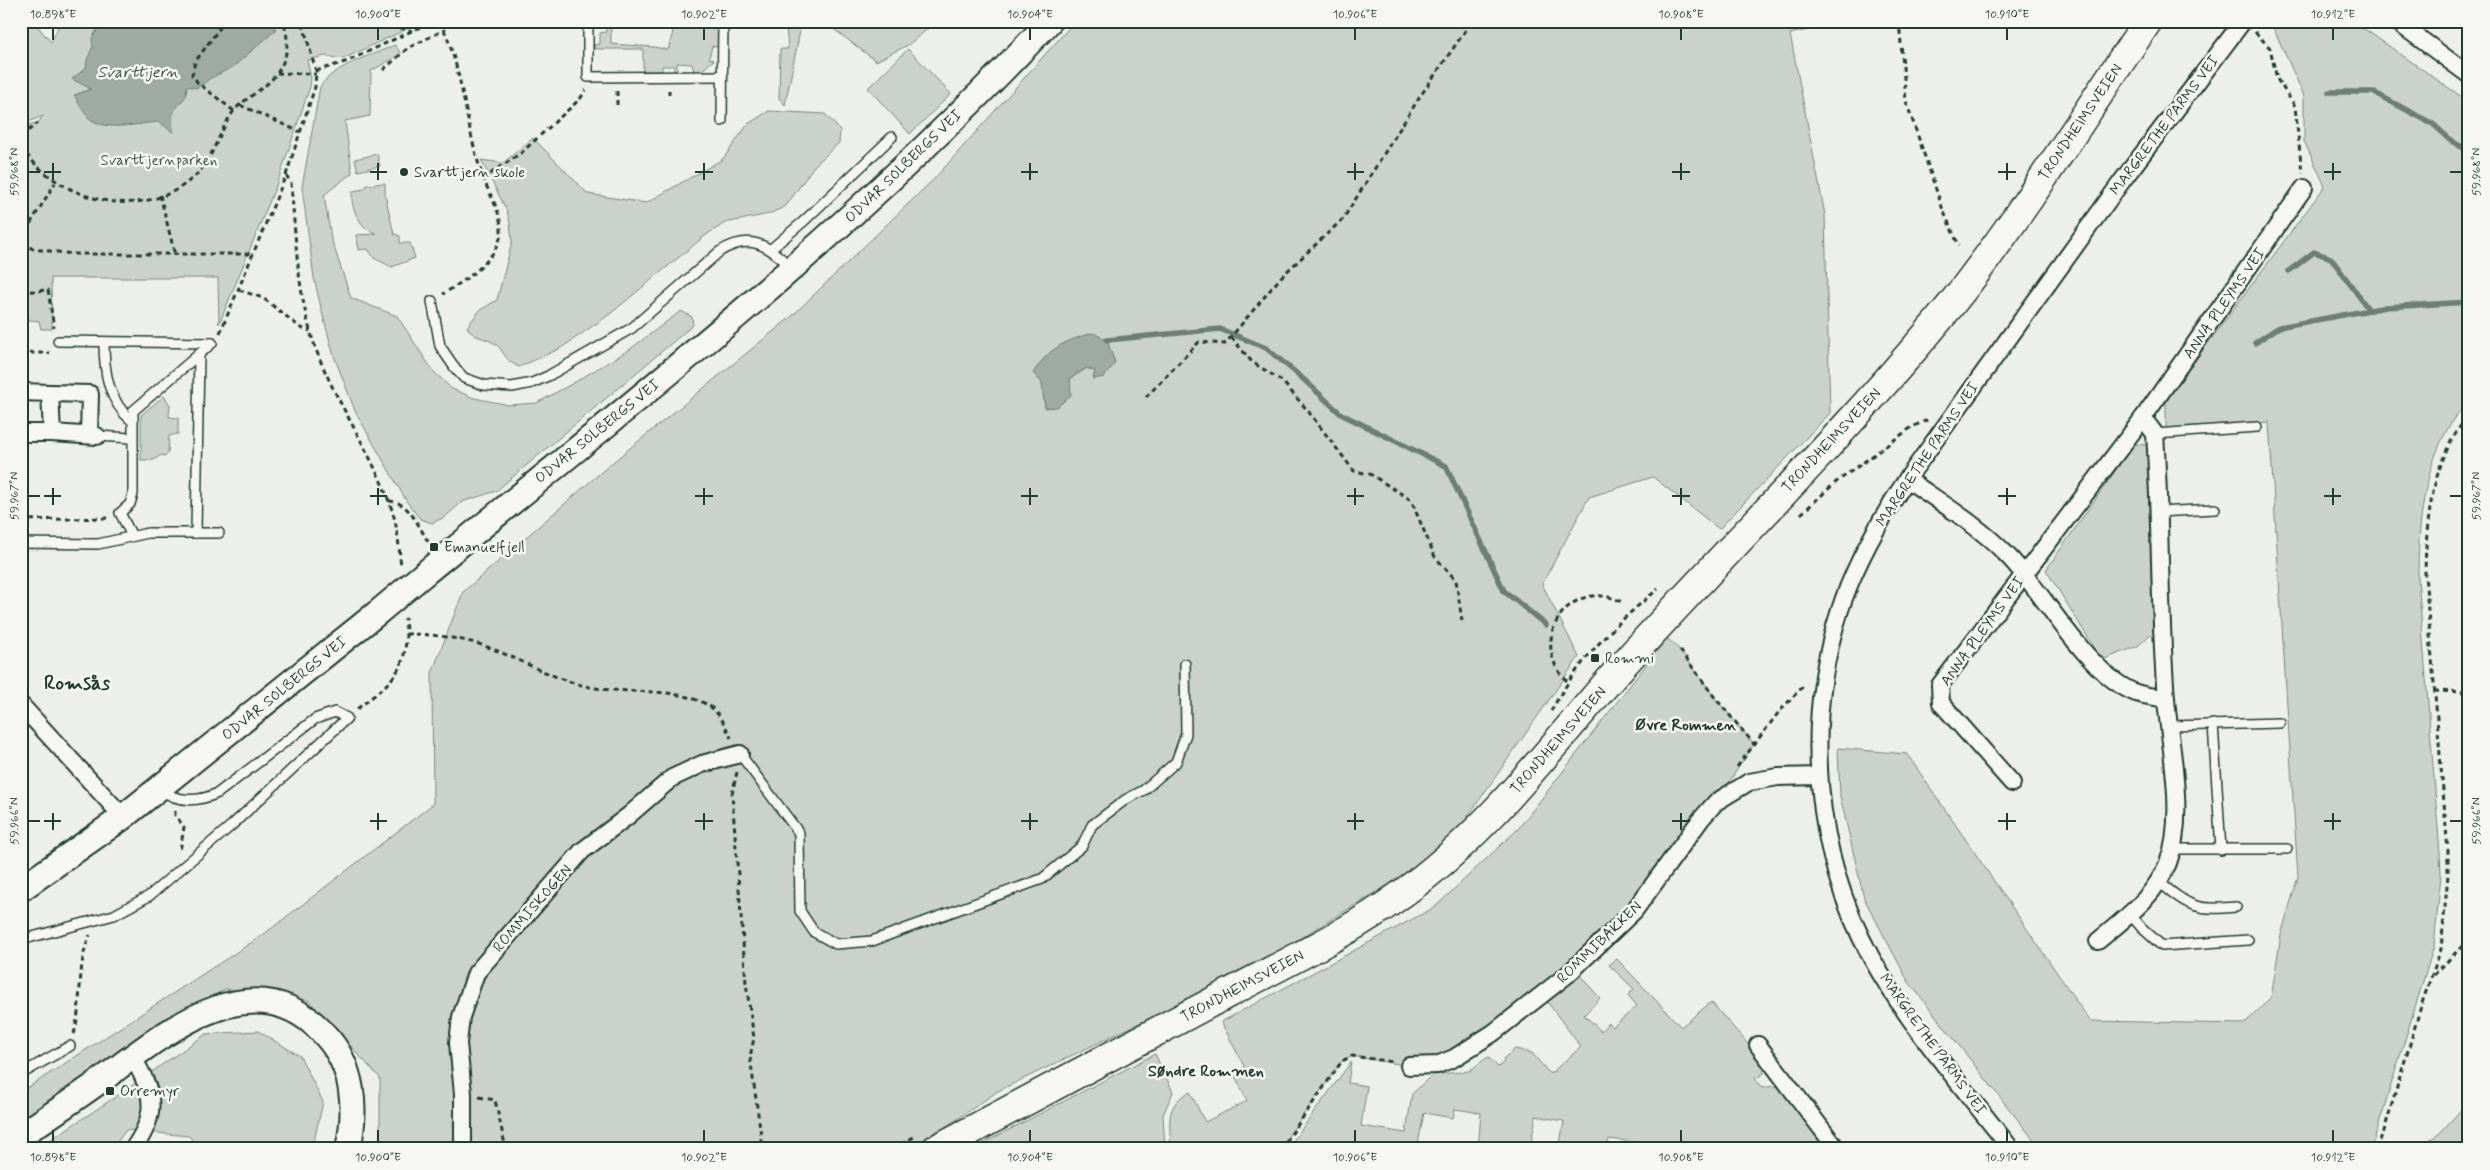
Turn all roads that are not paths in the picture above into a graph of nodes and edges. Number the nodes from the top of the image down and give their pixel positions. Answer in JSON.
{"nodes":[{"id":1,"x":588,"y":21,"type":"edge"},
{"id":2,"x":723,"y":21,"type":"edge"},
{"id":3,"x":1050,"y":21,"type":"edge"},
{"id":4,"x":2148,"y":21,"type":"edge"},
{"id":5,"x":2396,"y":21,"type":"edge"},
{"id":6,"x":2243,"y":22,"type":"edge"},
{"id":7,"x":2469,"y":75,"type":"edge"},
{"id":8,"x":722,"y":76,"type":"junction"},
{"id":9,"x":722,"y":121,"type":"dead end"},
{"id":10,"x":892,"y":137,"type":"dead end"},
{"id":11,"x":2304,"y":188,"type":"road end"},
{"id":12,"x":771,"y":249,"type":"junction"},
{"id":13,"x":792,"y":269,"type":"junction"},
{"id":14,"x":432,"y":301,"type":"road end"},
{"id":15,"x":58,"y":342,"type":"road end"},
{"id":16,"x":104,"y":342,"type":"junction"},
{"id":17,"x":199,"y":354,"type":"junction"},
{"id":18,"x":21,"y":392,"type":"edge"},
{"id":19,"x":50,"y":393,"type":"junction"},
{"id":20,"x":2143,"y":418,"type":"junction"},
{"id":21,"x":132,"y":421,"type":"junction"},
{"id":22,"x":2258,"y":427,"type":"dead end"},
{"id":23,"x":21,"y":433,"type":"edge"},
{"id":24,"x":52,"y":433,"type":"junction"},
{"id":25,"x":2155,"y":434,"type":"junction"},
{"id":26,"x":93,"y":435,"type":"junction"},
{"id":27,"x":132,"y":438,"type":"junction"},
{"id":28,"x":1907,"y":479,"type":"junction"},
{"id":29,"x":2215,"y":509,"type":"dead end"},
{"id":30,"x":2158,"y":512,"type":"junction"},
{"id":31,"x":196,"y":533,"type":"junction"},
{"id":32,"x":219,"y":534,"type":"dead end"},
{"id":33,"x":132,"y":536,"type":"junction"},
{"id":34,"x":21,"y":543,"type":"edge"},
{"id":35,"x":2024,"y":572,"type":"junction"},
{"id":36,"x":1184,"y":664,"type":"dead end"},
{"id":37,"x":2166,"y":700,"type":"junction"},
{"id":38,"x":21,"y":705,"type":"edge"},
{"id":39,"x":2280,"y":722,"type":"dead end"},
{"id":40,"x":2213,"y":724,"type":"junction"},
{"id":41,"x":2170,"y":726,"type":"junction"},
{"id":42,"x":740,"y":754,"type":"joint"},
{"id":43,"x":1819,"y":776,"type":"junction"},
{"id":44,"x":2012,"y":783,"type":"dead end"},
{"id":45,"x":168,"y":793,"type":"junction"},
{"id":46,"x":123,"y":817,"type":"junction"},
{"id":47,"x":2172,"y":849,"type":"junction"},
{"id":48,"x":2287,"y":849,"type":"dead end"},
{"id":49,"x":2221,"y":850,"type":"junction"},
{"id":50,"x":2159,"y":882,"type":"junction"},
{"id":51,"x":21,"y":889,"type":"edge"},
{"id":52,"x":2236,"y":907,"type":"dead end"},
{"id":53,"x":2130,"y":914,"type":"junction"},
{"id":54,"x":21,"y":940,"type":"edge"},
{"id":55,"x":2248,"y":940,"type":"dead end"},
{"id":56,"x":2098,"y":941,"type":"dead end"},
{"id":57,"x":1758,"y":1045,"type":"dead end"},
{"id":58,"x":70,"y":1046,"type":"road end"},
{"id":59,"x":132,"y":1056,"type":"junction"},
{"id":60,"x":1410,"y":1066,"type":"road end"},
{"id":61,"x":21,"y":1074,"type":"edge"},
{"id":62,"x":21,"y":1134,"type":"edge"},
{"id":63,"x":929,"y":1141,"type":"edge"},
{"id":64,"x":133,"y":1149,"type":"edge"},
{"id":65,"x":348,"y":1149,"type":"edge"},
{"id":66,"x":463,"y":1149,"type":"edge"},
{"id":67,"x":1837,"y":1149,"type":"edge"},
{"id":68,"x":2010,"y":1149,"type":"edge"}],
"edges":[{"from":1,"to":8,"type":"lane"},
{"from":2,"to":8,"type":"lane"},
{"from":3,"to":13,"type":"street","name":"ODVAR SOLBERGS VEI"},
{"from":4,"to":63,"type":"highway","name":"TRONDHEIMSVEIEN"},
{"from":5,"to":7,"type":"street"},
{"from":6,"to":28,"type":"street","name":"MARGRETHE PARMS VEI"},
{"from":8,"to":9,"type":"lane"},
{"from":10,"to":12,"type":"lane"},
{"from":11,"to":20,"type":"street","name":"ANNA PLEYMS VEI"},
{"from":12,"to":13,"type":"lane"},
{"from":12,"to":14,"type":"lane"},
{"from":13,"to":45,"type":"street","name":"ODVAR SOLBERGS VEI","bridge":true},
{"from":15,"to":16,"type":"lane"},
{"from":16,"to":17,"type":"lane"},
{"from":16,"to":21,"type":"lane"},
{"from":17,"to":21,"type":"lane"},
{"from":17,"to":31,"type":"lane"},
{"from":18,"to":19,"type":"street"},
{"from":19,"to":24,"type":"street"},
{"from":19,"to":26,"type":"street"},
{"from":20,"to":25,"type":"street"},
{"from":20,"to":35,"type":"street","name":"ANNA PLEYMS VEI"},
{"from":21,"to":27,"type":"lane"},
{"from":22,"to":25,"type":"lane"},
{"from":23,"to":24,"type":"street"},
{"from":24,"to":26,"type":"street"},
{"from":25,"to":30,"type":"street"},
{"from":26,"to":27,"type":"lane"},
{"from":27,"to":33,"type":"lane"},
{"from":28,"to":35,"type":"street","name":"ANNA PLEYMS VEI"},
{"from":28,"to":43,"type":"street","name":"MARGRETHE PARMS VEI"},
{"from":29,"to":30,"type":"lane"},
{"from":30,"to":37,"type":"street"},
{"from":31,"to":32,"type":"lane"},
{"from":31,"to":33,"type":"lane"},
{"from":33,"to":34,"type":"lane"},
{"from":35,"to":37,"type":"street","name":"ANNA PLEYMS VEI"},
{"from":35,"to":44,"type":"street","name":"ANNA PLEYMS VEI"},
{"from":36,"to":42,"type":"lane"},
{"from":37,"to":41,"type":"street"},
{"from":38,"to":46,"type":"street"},
{"from":39,"to":40,"type":"lane"},
{"from":40,"to":41,"type":"lane"},
{"from":40,"to":49,"type":"lane"},
{"from":41,"to":47,"type":"street"},
{"from":42,"to":66,"type":"street","name":"ROMMISKOGEN"},
{"from":43,"to":60,"type":"street","name":"ROMMIBAKKEN"},
{"from":43,"to":68,"type":"street","name":"MARGRETHE PARMS VEI"},
{"from":45,"to":46,"type":"street","name":"ODVAR SOLBERGS VEI"},
{"from":45,"to":54,"type":"lane"},
{"from":46,"to":51,"type":"street","name":"ODVAR SOLBERGS VEI"},
{"from":47,"to":49,"type":"lane"},
{"from":47,"to":50,"type":"street"},
{"from":48,"to":49,"type":"lane"},
{"from":50,"to":52,"type":"lane"},
{"from":50,"to":53,"type":"street"},
{"from":53,"to":55,"type":"lane"},
{"from":53,"to":56,"type":"street"},
{"from":57,"to":67,"type":"street"},
{"from":58,"to":61,"type":"lane"},
{"from":59,"to":62,"type":"street"},
{"from":59,"to":64,"type":"street"},
{"from":59,"to":65,"type":"street"}]}
